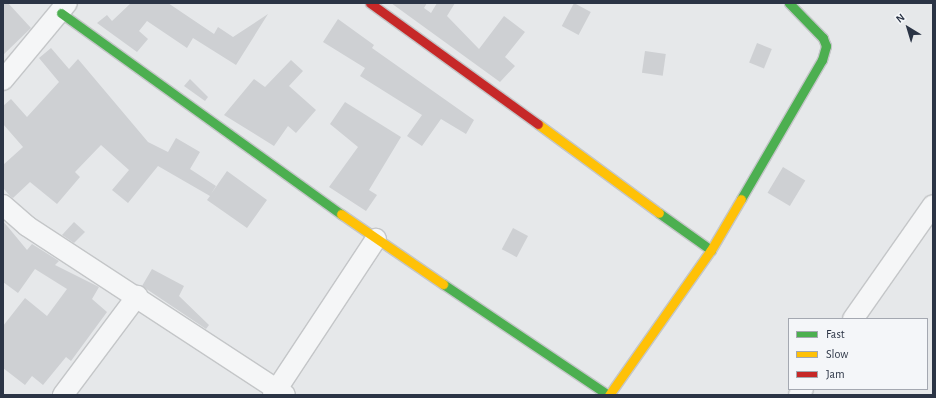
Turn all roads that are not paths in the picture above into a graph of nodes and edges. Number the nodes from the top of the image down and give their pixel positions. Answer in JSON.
{"nodes":[{"id":1,"x":370,"y":3,"type":"edge"},
{"id":2,"x":789,"y":3,"type":"edge"},
{"id":3,"x":64,"y":8,"type":"edge"},
{"id":4,"x":3,"y":80,"type":"edge"},
{"id":5,"x":933,"y":205,"type":"edge"},
{"id":6,"x":3,"y":206,"type":"edge"},
{"id":7,"x":376,"y":239,"type":"junction"},
{"id":8,"x":711,"y":250,"type":"junction"},
{"id":9,"x":138,"y":296,"type":"junction"},
{"id":10,"x":854,"y":318,"type":"edge"},
{"id":11,"x":279,"y":393,"type":"edge"},
{"id":12,"x":63,"y":395,"type":"edge"},
{"id":13,"x":609,"y":395,"type":"edge"}],
"edges":[{"from":1,"to":8,"type":"street"},
{"from":2,"to":8,"type":"street"},
{"from":3,"to":4,"type":"street"},
{"from":3,"to":7,"type":"street"},
{"from":5,"to":10,"type":"street"},
{"from":6,"to":9,"type":"street"},
{"from":7,"to":11,"type":"street"},
{"from":7,"to":13,"type":"street"},
{"from":8,"to":13,"type":"street"},
{"from":9,"to":11,"type":"street"},
{"from":9,"to":12,"type":"street"}]}
